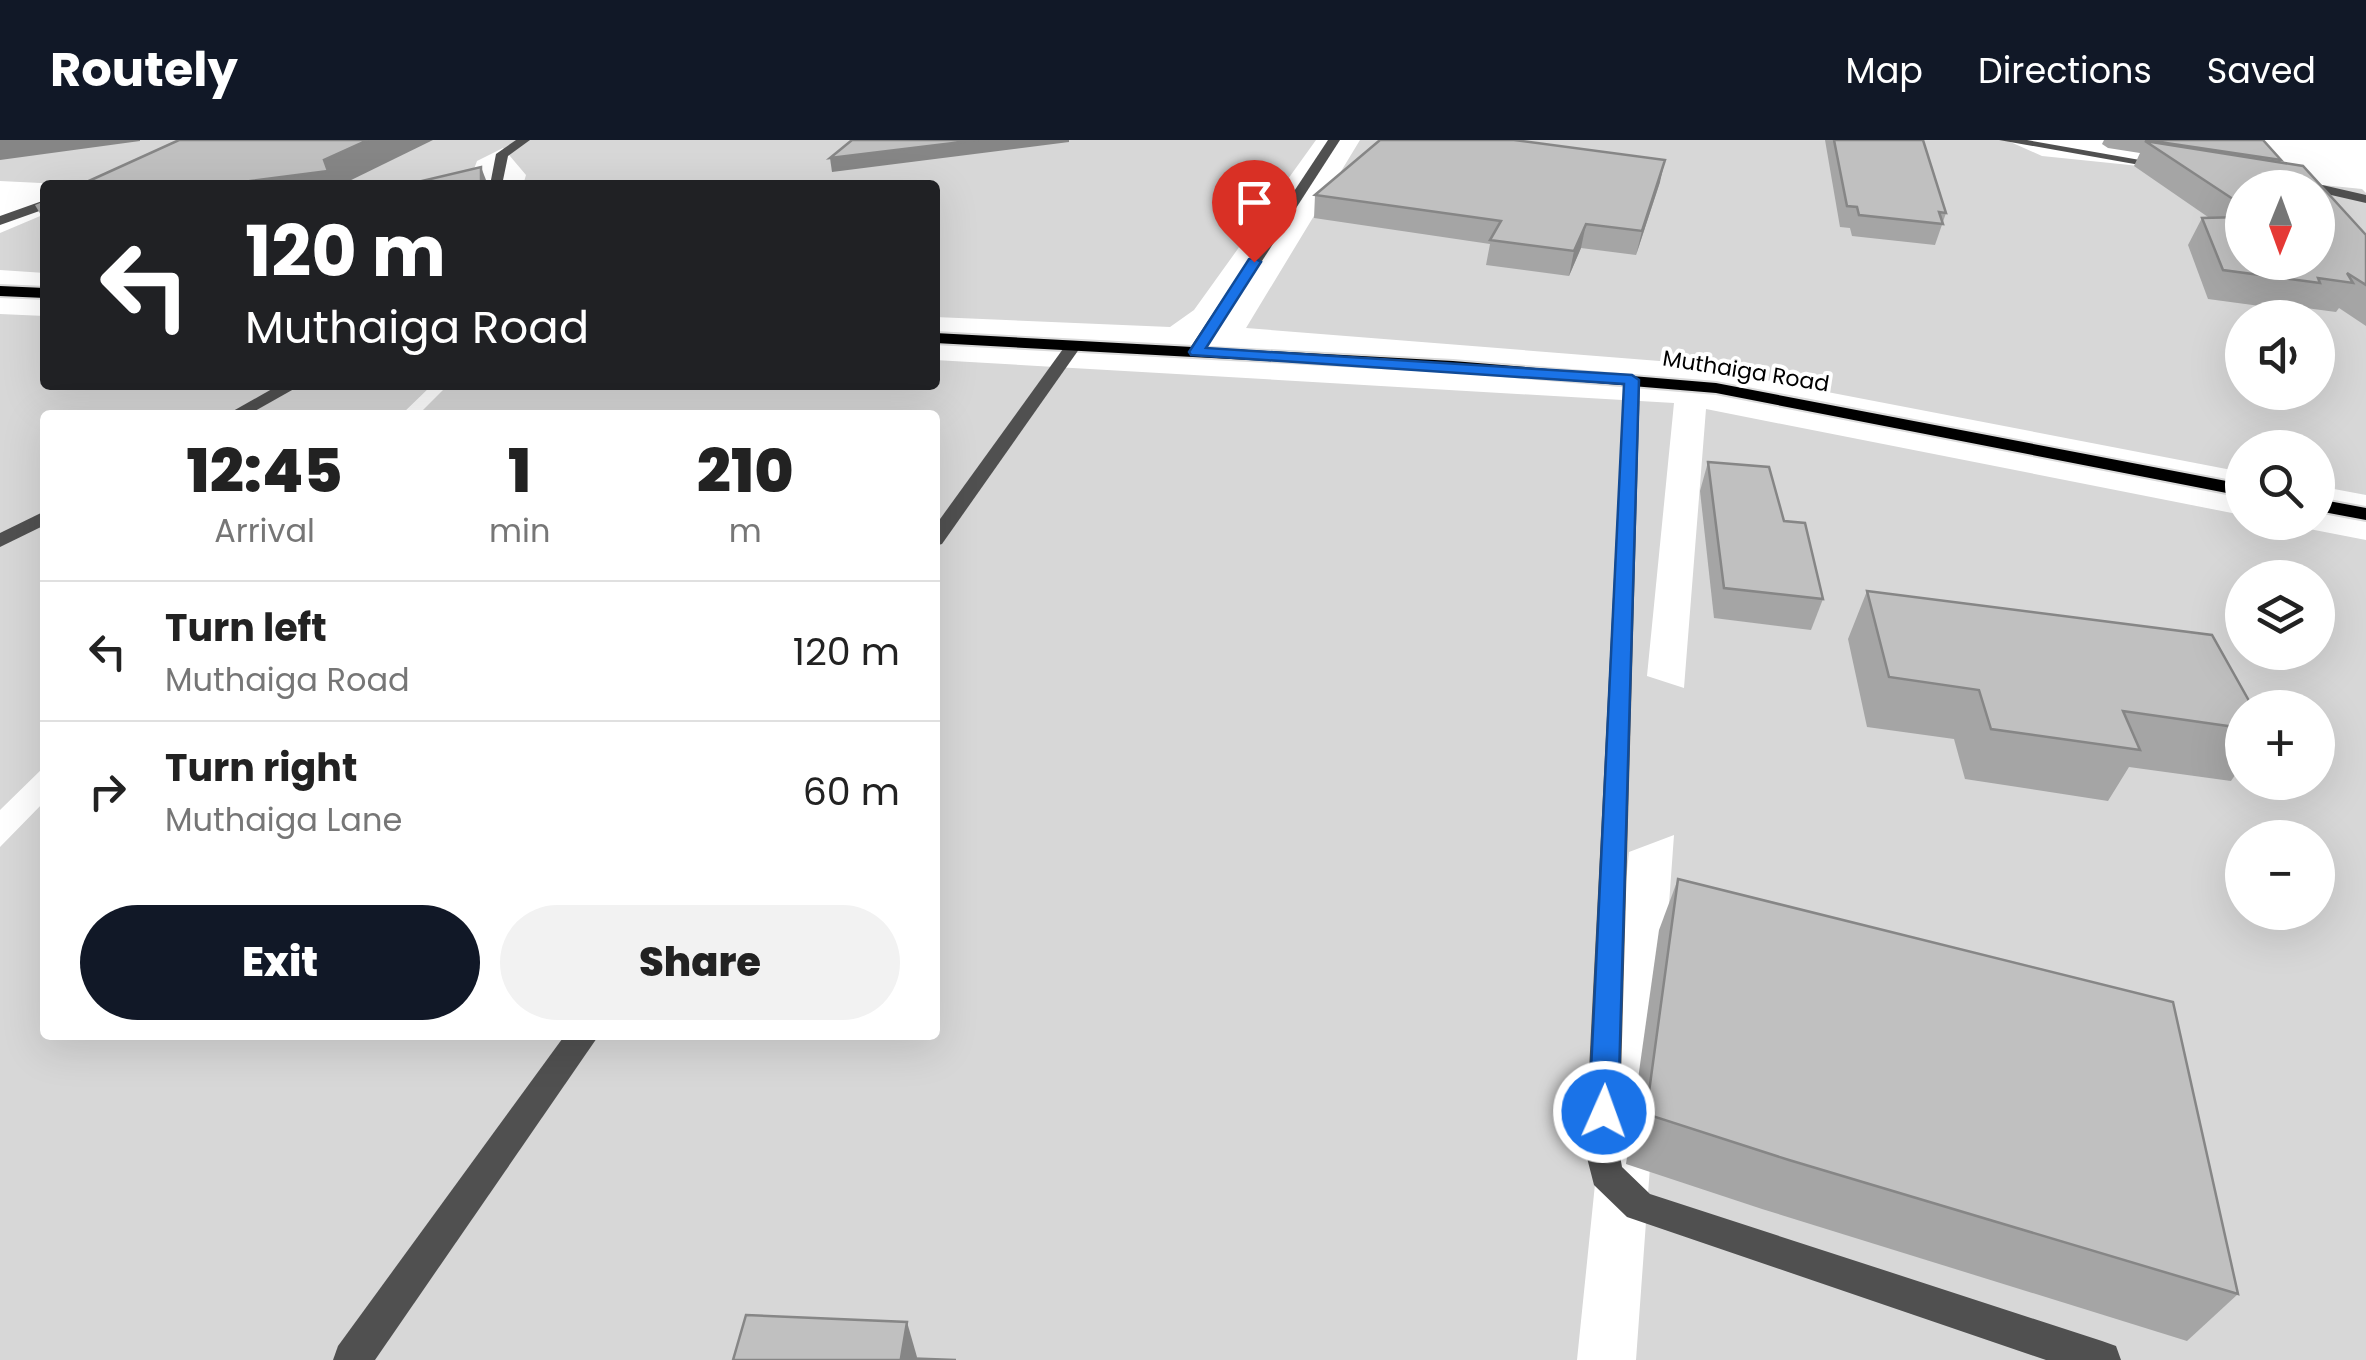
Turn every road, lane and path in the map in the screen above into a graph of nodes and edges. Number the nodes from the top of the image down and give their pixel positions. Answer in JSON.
{"nodes":[{"id":1,"x":524,"y":140,"type":"edge"},
{"id":2,"x":1334,"y":140,"type":"edge"},
{"id":3,"x":2005,"y":140,"type":"edge"},
{"id":4,"x":2183,"y":169,"type":"edge"},
{"id":5,"x":497,"y":180,"type":"edge"},
{"id":6,"x":2335,"y":192,"type":"edge"},
{"id":7,"x":2366,"y":200,"type":"edge"},
{"id":8,"x":40,"y":206,"type":"edge"},
{"id":9,"x":0,"y":222,"type":"edge"},
{"id":10,"x":0,"y":291,"type":"edge"},
{"id":11,"x":40,"y":293,"type":"edge"},
{"id":12,"x":940,"y":338,"type":"edge"},
{"id":13,"x":1074,"y":345,"type":"junction"},
{"id":14,"x":1196,"y":352,"type":"junction"},
{"id":15,"x":1632,"y":380,"type":"junction"},
{"id":16,"x":283,"y":390,"type":"edge"},
{"id":17,"x":245,"y":410,"type":"edge"},
{"id":18,"x":2225,"y":487,"type":"edge"},
{"id":19,"x":2335,"y":508,"type":"edge"},
{"id":20,"x":2366,"y":514,"type":"edge"},
{"id":21,"x":40,"y":520,"type":"edge"},
{"id":22,"x":940,"y":533,"type":"edge"},
{"id":23,"x":0,"y":541,"type":"edge"},
{"id":24,"x":579,"y":1040,"type":"edge"},
{"id":25,"x":352,"y":1360,"type":"edge"},
{"id":26,"x":2102,"y":1360,"type":"edge"}],
"edges":[{"from":1,"to":5,"type":"street"},
{"from":2,"to":14,"type":"street"},
{"from":3,"to":4,"type":"street"},
{"from":6,"to":7,"type":"street"},
{"from":8,"to":9,"type":"street"},
{"from":10,"to":11,"type":"main road"},
{"from":12,"to":13,"type":"main road","name":"Muthaiga Road"},
{"from":13,"to":14,"type":"main road","name":"Muthaiga Road"},
{"from":13,"to":22,"type":"street"},
{"from":14,"to":15,"type":"main road","name":"Muthaiga Road"},
{"from":15,"to":18,"type":"main road","name":"Muthaiga Road"},
{"from":15,"to":26,"type":"street"},
{"from":16,"to":17,"type":"street"},
{"from":19,"to":20,"type":"main road"},
{"from":21,"to":23,"type":"street"},
{"from":24,"to":25,"type":"street"}]}
